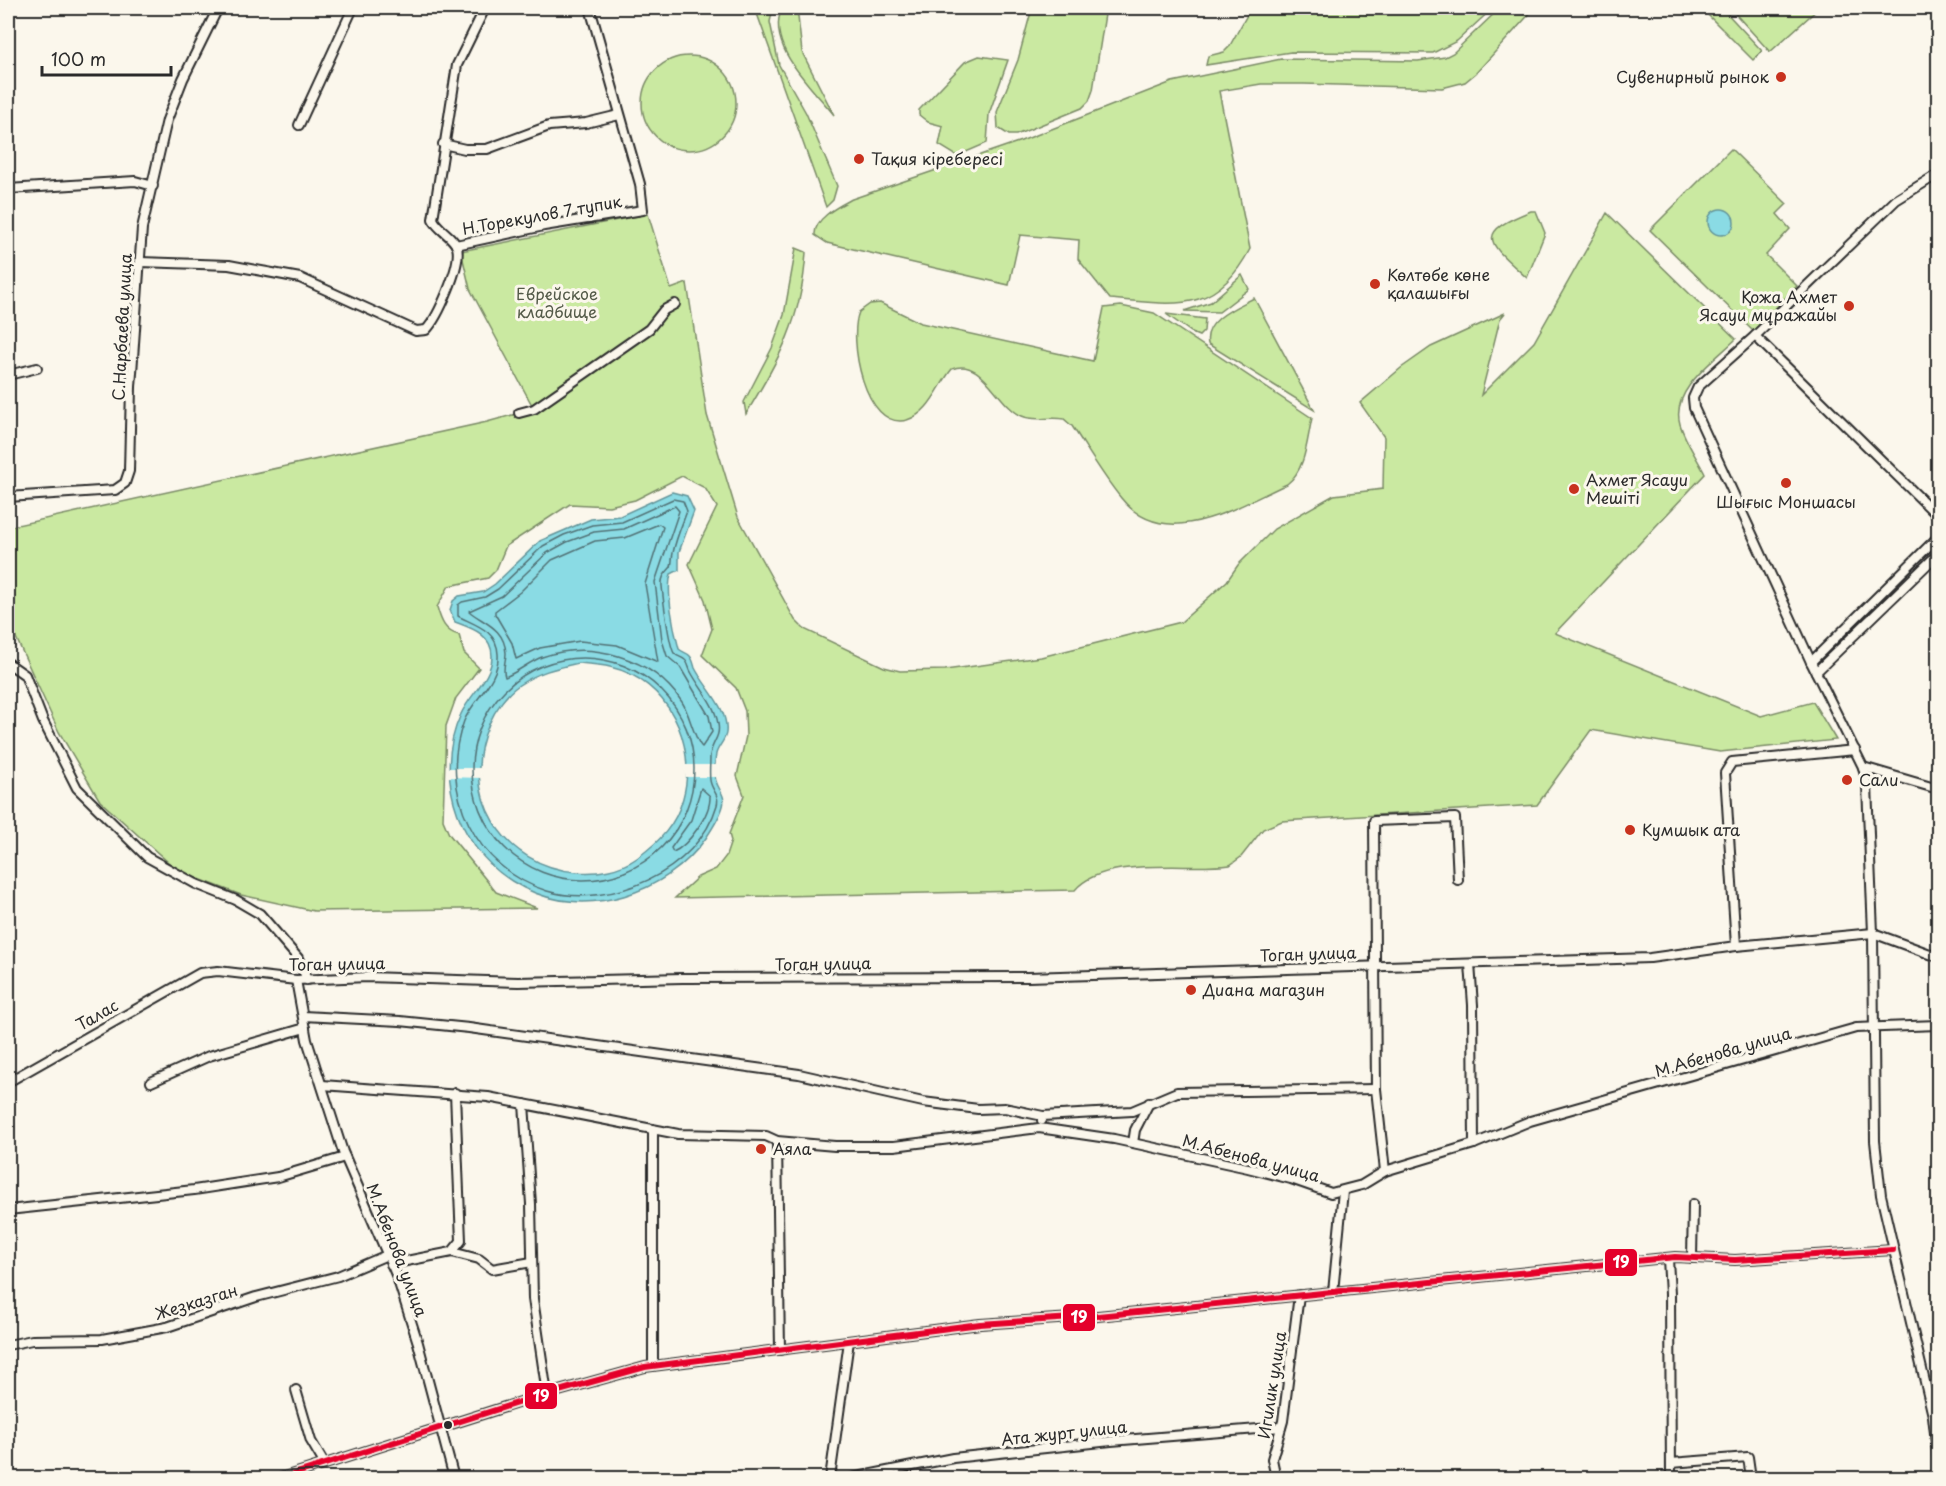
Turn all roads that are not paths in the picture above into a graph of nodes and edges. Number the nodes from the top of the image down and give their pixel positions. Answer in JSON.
{"nodes":[{"id":1,"x":218,"y":8,"type":"edge"},
{"id":2,"x":353,"y":8,"type":"edge"},
{"id":3,"x":485,"y":8,"type":"edge"},
{"id":4,"x":590,"y":8,"type":"edge"},
{"id":5,"x":619,"y":115,"type":"junction"},
{"id":6,"x":299,"y":125,"type":"dead end"},
{"id":7,"x":443,"y":144,"type":"junction"},
{"id":8,"x":1938,"y":174,"type":"edge"},
{"id":9,"x":153,"y":186,"type":"junction"},
{"id":10,"x":8,"y":189,"type":"edge"},
{"id":11,"x":456,"y":244,"type":"junction"},
{"id":12,"x":140,"y":261,"type":"junction"},
{"id":13,"x":675,"y":304,"type":"dead end"},
{"id":14,"x":1755,"y":336,"type":"junction"},
{"id":15,"x":37,"y":368,"type":"dead end"},
{"id":16,"x":8,"y":375,"type":"edge"},
{"id":17,"x":519,"y":413,"type":"dead end"},
{"id":18,"x":8,"y":497,"type":"edge"},
{"id":19,"x":1938,"y":516,"type":"edge"},
{"id":20,"x":1938,"y":537,"type":"edge"},
{"id":21,"x":1938,"y":554,"type":"edge"},
{"id":22,"x":1811,"y":662,"type":"junction"},
{"id":23,"x":8,"y":663,"type":"edge"},
{"id":24,"x":1816,"y":672,"type":"junction"},
{"id":25,"x":1855,"y":750,"type":"junction"},
{"id":26,"x":1863,"y":767,"type":"junction"},
{"id":27,"x":1938,"y":789,"type":"edge"},
{"id":28,"x":1458,"y":880,"type":"dead end"},
{"id":29,"x":1873,"y":933,"type":"junction"},
{"id":30,"x":1736,"y":946,"type":"junction"},
{"id":31,"x":1938,"y":957,"type":"edge"},
{"id":32,"x":1470,"y":964,"type":"junction"},
{"id":33,"x":1375,"y":966,"type":"junction"},
{"id":34,"x":201,"y":973,"type":"joint"},
{"id":35,"x":296,"y":980,"type":"junction"},
{"id":36,"x":307,"y":980,"type":"junction"},
{"id":37,"x":303,"y":1016,"type":"junction"},
{"id":38,"x":1938,"y":1025,"type":"edge"},
{"id":39,"x":1874,"y":1027,"type":"junction"},
{"id":40,"x":305,"y":1028,"type":"junction"},
{"id":41,"x":8,"y":1082,"type":"edge"},
{"id":42,"x":151,"y":1082,"type":"dead end"},
{"id":43,"x":322,"y":1085,"type":"junction"},
{"id":44,"x":1376,"y":1089,"type":"junction"},
{"id":45,"x":455,"y":1094,"type":"junction"},
{"id":46,"x":1150,"y":1101,"type":"junction"},
{"id":47,"x":524,"y":1104,"type":"junction"},
{"id":48,"x":1043,"y":1116,"type":"junction"},
{"id":49,"x":1039,"y":1128,"type":"junction"},
{"id":50,"x":653,"y":1130,"type":"junction"},
{"id":51,"x":777,"y":1141,"type":"junction"},
{"id":52,"x":1133,"y":1143,"type":"junction"},
{"id":53,"x":1474,"y":1144,"type":"junction"},
{"id":54,"x":345,"y":1157,"type":"junction"},
{"id":55,"x":1385,"y":1171,"type":"junction"},
{"id":56,"x":1342,"y":1191,"type":"junction"},
{"id":57,"x":1693,"y":1204,"type":"dead end"},
{"id":58,"x":8,"y":1210,"type":"edge"},
{"id":59,"x":1893,"y":1250,"type":"junction"},
{"id":60,"x":452,"y":1252,"type":"junction"},
{"id":61,"x":387,"y":1255,"type":"junction"},
{"id":62,"x":1692,"y":1258,"type":"junction"},
{"id":63,"x":1668,"y":1259,"type":"junction"},
{"id":64,"x":532,"y":1262,"type":"junction"},
{"id":65,"x":391,"y":1264,"type":"junction"},
{"id":66,"x":1333,"y":1292,"type":"junction"},
{"id":67,"x":1299,"y":1295,"type":"junction"},
{"id":68,"x":849,"y":1341,"type":"junction"},
{"id":69,"x":8,"y":1345,"type":"edge"},
{"id":70,"x":780,"y":1350,"type":"junction"},
{"id":71,"x":653,"y":1366,"type":"junction"},
{"id":72,"x":296,"y":1390,"type":"dead end"},
{"id":73,"x":547,"y":1394,"type":"junction"},
{"id":74,"x":441,"y":1427,"type":"junction"},
{"id":75,"x":1281,"y":1427,"type":"junction"},
{"id":76,"x":1938,"y":1460,"type":"edge"},
{"id":77,"x":1671,"y":1462,"type":"junction"},
{"id":78,"x":324,"y":1463,"type":"junction"},
{"id":79,"x":281,"y":1479,"type":"edge"},
{"id":80,"x":454,"y":1479,"type":"edge"},
{"id":81,"x":830,"y":1479,"type":"edge"},
{"id":82,"x":852,"y":1479,"type":"edge"},
{"id":83,"x":1276,"y":1479,"type":"edge"},
{"id":84,"x":1671,"y":1479,"type":"edge"},
{"id":85,"x":1751,"y":1479,"type":"edge"}],
"edges":[{"from":1,"to":9,"type":"street","name":"С.Нарбаева улица"},
{"from":2,"to":6,"type":"street"},
{"from":3,"to":7,"type":"street"},
{"from":4,"to":5,"type":"street"},
{"from":5,"to":7,"type":"street"},
{"from":5,"to":11,"type":"street","name":"Н.Торекулов 7 тупик"},
{"from":7,"to":11,"type":"street"},
{"from":8,"to":14,"type":"street"},
{"from":9,"to":10,"type":"street"},
{"from":9,"to":12,"type":"street","name":"С.Нарбаева улица"},
{"from":11,"to":12,"type":"street"},
{"from":12,"to":18,"type":"street","name":"С.Нарбаева улица"},
{"from":13,"to":17,"type":"street"},
{"from":14,"to":19,"type":"street"},
{"from":14,"to":22,"type":"street"},
{"from":15,"to":16,"type":"street"},
{"from":20,"to":22,"type":"street"},
{"from":21,"to":24,"type":"street"},
{"from":22,"to":24,"type":"street"},
{"from":23,"to":36,"type":"street"},
{"from":24,"to":25,"type":"street"},
{"from":25,"to":26,"type":"street"},
{"from":25,"to":30,"type":"street"},
{"from":26,"to":27,"type":"street"},
{"from":26,"to":29,"type":"street"},
{"from":28,"to":33,"type":"street"},
{"from":29,"to":30,"type":"street","name":"Тоган улица"},
{"from":29,"to":31,"type":"street"},
{"from":29,"to":39,"type":"street"},
{"from":30,"to":32,"type":"street","name":"Тоган улица"},
{"from":32,"to":33,"type":"street","name":"Тоган улица"},
{"from":32,"to":53,"type":"street"},
{"from":33,"to":36,"type":"street","name":"Тоган улица"},
{"from":33,"to":44,"type":"street","name":"Тоган улица"},
{"from":34,"to":35,"type":"street","name":"Тоган улица"},
{"from":34,"to":41,"type":"street","name":"Талас"},
{"from":35,"to":36,"type":"street","name":"Тоган улица"},
{"from":35,"to":37,"type":"street","name":"М.Абенова улица"},
{"from":37,"to":40,"type":"street","name":"М.Абенова улица"},
{"from":37,"to":48,"type":"street"},
{"from":38,"to":39,"type":"street","name":"М.Абенова улица"},
{"from":39,"to":53,"type":"street","name":"М.Абенова улица"},
{"from":39,"to":59,"type":"street"},
{"from":40,"to":42,"type":"street"},
{"from":40,"to":43,"type":"street","name":"М.Абенова улица"},
{"from":43,"to":45,"type":"street","name":"М.Абенова улица"},
{"from":43,"to":54,"type":"street","name":"М.Абенова улица"},
{"from":44,"to":46,"type":"street"},
{"from":44,"to":55,"type":"street","name":"Тоган улица"},
{"from":45,"to":47,"type":"street","name":"М.Абенова улица"},
{"from":45,"to":60,"type":"street"},
{"from":46,"to":48,"type":"street"},
{"from":46,"to":52,"type":"street"},
{"from":47,"to":50,"type":"street","name":"М.Абенова улица"},
{"from":47,"to":64,"type":"street"},
{"from":48,"to":49,"type":"street"},
{"from":49,"to":51,"type":"street","name":"М.Абенова улица"},
{"from":49,"to":52,"type":"street","name":"М.Абенова улица"},
{"from":50,"to":51,"type":"street","name":"М.Абенова улица"},
{"from":50,"to":71,"type":"street"},
{"from":51,"to":70,"type":"street"},
{"from":52,"to":56,"type":"street","name":"М.Абенова улица"},
{"from":53,"to":55,"type":"street","name":"М.Абенова улица"},
{"from":54,"to":58,"type":"street"},
{"from":54,"to":61,"type":"street","name":"М.Абенова улица"},
{"from":55,"to":56,"type":"street","name":"М.Абенова улица"},
{"from":56,"to":66,"type":"street"},
{"from":57,"to":62,"type":"street"},
{"from":59,"to":62,"type":"street"},
{"from":59,"to":76,"type":"street"},
{"from":60,"to":64,"type":"street"},
{"from":60,"to":65,"type":"street"},
{"from":61,"to":65,"type":"street","name":"М.Абенова улица"},
{"from":61,"to":69,"type":"street","name":"Жезказган"},
{"from":62,"to":63,"type":"street"},
{"from":63,"to":66,"type":"street"},
{"from":63,"to":77,"type":"street"},
{"from":64,"to":73,"type":"street"},
{"from":65,"to":74,"type":"street","name":"М.Абенова улица"},
{"from":66,"to":67,"type":"street"},
{"from":67,"to":68,"type":"street"},
{"from":67,"to":75,"type":"street","name":"Игилик улица"},
{"from":68,"to":70,"type":"street"},
{"from":68,"to":81,"type":"street"},
{"from":70,"to":71,"type":"street"},
{"from":71,"to":73,"type":"street"},
{"from":72,"to":78,"type":"street"},
{"from":73,"to":74,"type":"street"},
{"from":74,"to":78,"type":"street"},
{"from":74,"to":80,"type":"street","name":"М.Абенова улица"},
{"from":75,"to":82,"type":"street","name":"Ата журт улица"},
{"from":75,"to":83,"type":"street","name":"Игилик улица"},
{"from":77,"to":84,"type":"street"},
{"from":77,"to":85,"type":"street"},
{"from":78,"to":79,"type":"street"}]}
